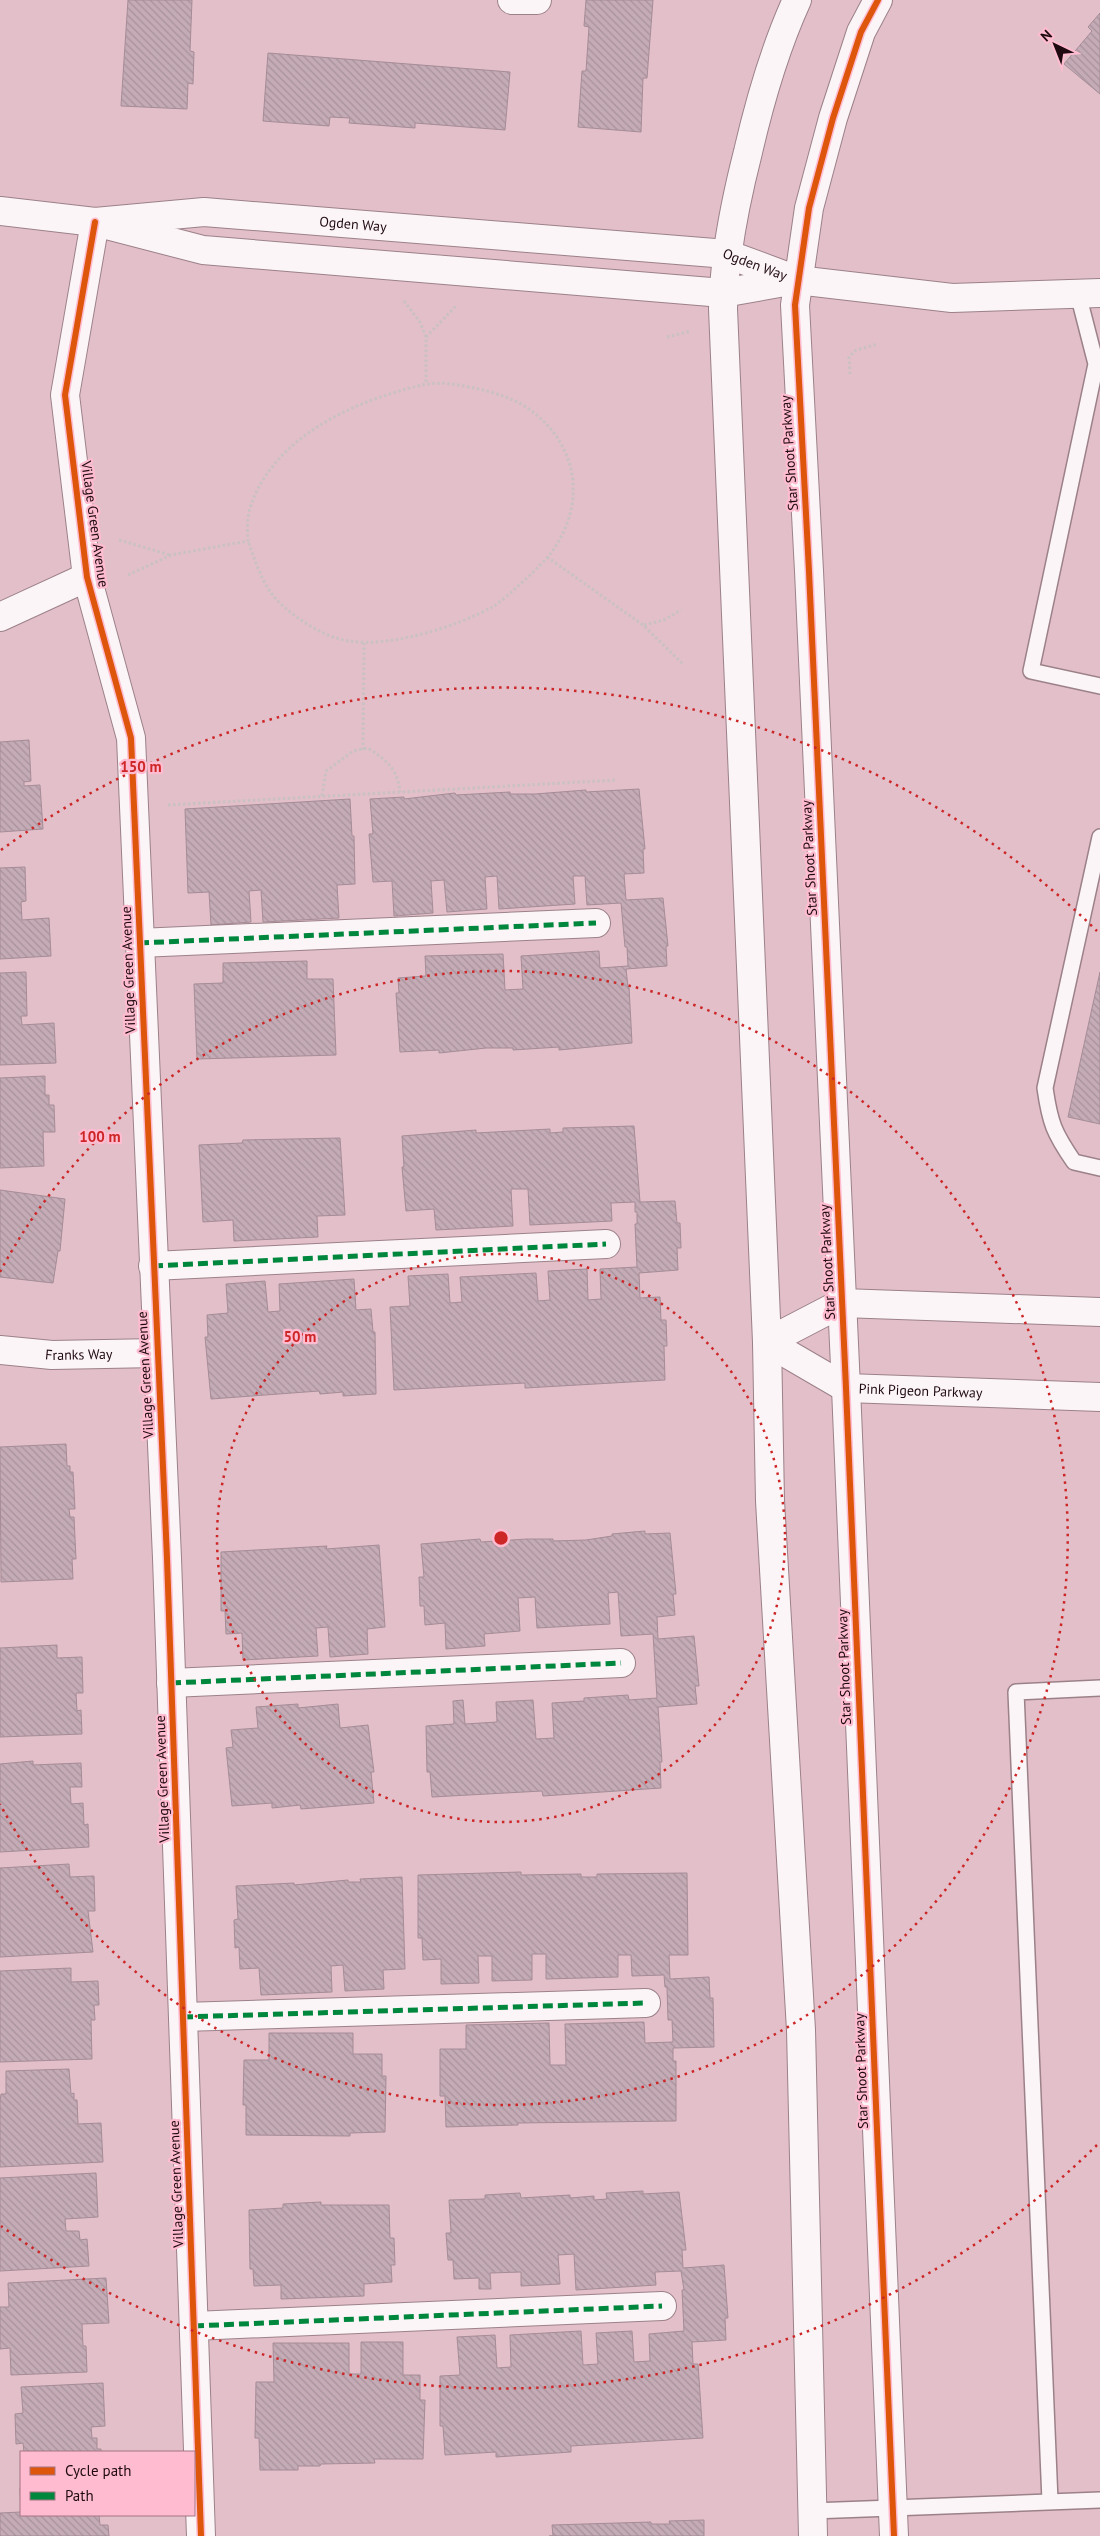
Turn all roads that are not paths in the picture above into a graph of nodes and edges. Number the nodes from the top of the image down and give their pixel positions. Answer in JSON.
{"nodes":[{"id":1,"x":512,"y":0,"type":"edge"},
{"id":2,"x":537,"y":0,"type":"edge"},
{"id":3,"x":797,"y":0,"type":"edge"},
{"id":4,"x":878,"y":0,"type":"edge"},
{"id":5,"x":0,"y":211,"type":"edge"},
{"id":6,"x":95,"y":222,"type":"junction"},
{"id":7,"x":727,"y":254,"type":"junction"},
{"id":8,"x":796,"y":280,"type":"junction"},
{"id":9,"x":724,"y":293,"type":"junction"},
{"id":10,"x":1089,"y":294,"type":"edge"},
{"id":11,"x":87,"y":577,"type":"junction"},
{"id":12,"x":0,"y":617,"type":"edge"},
{"id":13,"x":1100,"y":686,"type":"edge"},
{"id":14,"x":1100,"y":837,"type":"edge"},
{"id":15,"x":596,"y":924,"type":"dead end"},
{"id":16,"x":139,"y":943,"type":"junction"},
{"id":17,"x":1100,"y":1168,"type":"edge"},
{"id":18,"x":606,"y":1244,"type":"dead end"},
{"id":19,"x":153,"y":1266,"type":"junction"},
{"id":20,"x":842,"y":1303,"type":"junction"},
{"id":21,"x":1100,"y":1312,"type":"edge"},
{"id":22,"x":766,"y":1342,"type":"junction"},
{"id":23,"x":0,"y":1350,"type":"edge"},
{"id":24,"x":156,"y":1353,"type":"junction"},
{"id":25,"x":846,"y":1388,"type":"junction"},
{"id":26,"x":1100,"y":1397,"type":"edge"},
{"id":27,"x":621,"y":1663,"type":"dead end"},
{"id":28,"x":171,"y":1683,"type":"junction"},
{"id":29,"x":1100,"y":1688,"type":"edge"},
{"id":30,"x":646,"y":2003,"type":"dead end"},
{"id":31,"x":183,"y":2017,"type":"junction"},
{"id":32,"x":662,"y":2306,"type":"dead end"},
{"id":33,"x":194,"y":2326,"type":"junction"},
{"id":34,"x":1100,"y":2500,"type":"edge"},
{"id":35,"x":1050,"y":2501,"type":"junction"},
{"id":36,"x":893,"y":2508,"type":"junction"},
{"id":37,"x":812,"y":2524,"type":"edge"},
{"id":38,"x":201,"y":2536,"type":"edge"},
{"id":39,"x":894,"y":2536,"type":"edge"}],
"edges":[{"from":1,"to":2,"type":"street"},
{"from":3,"to":7,"type":"street"},
{"from":4,"to":8,"type":"street","name":"Star Shoot Parkway"},
{"from":5,"to":6,"type":"street","name":"Ogden Way"},
{"from":6,"to":7,"type":"street","name":"Ogden Way"},
{"from":6,"to":9,"type":"street","name":"Ogden Way"},
{"from":6,"to":11,"type":"street","name":"Village Green Avenue"},
{"from":7,"to":8,"type":"street","name":"Ogden Way"},
{"from":7,"to":9,"type":"street"},
{"from":8,"to":9,"type":"street","name":"Ogden Way"},
{"from":8,"to":10,"type":"street"},
{"from":8,"to":20,"type":"street","name":"Star Shoot Parkway"},
{"from":9,"to":22,"type":"street"},
{"from":10,"to":13,"type":"lane"},
{"from":11,"to":12,"type":"street"},
{"from":11,"to":16,"type":"street","name":"Village Green Avenue"},
{"from":14,"to":17,"type":"lane"},
{"from":15,"to":16,"type":"street"},
{"from":16,"to":19,"type":"street","name":"Village Green Avenue"},
{"from":18,"to":19,"type":"street"},
{"from":19,"to":24,"type":"street","name":"Village Green Avenue"},
{"from":20,"to":21,"type":"street"},
{"from":20,"to":22,"type":"street"},
{"from":20,"to":25,"type":"street","name":"Star Shoot Parkway"},
{"from":22,"to":25,"type":"street","name":"Pink Pigeon Parkway"},
{"from":22,"to":37,"type":"street"},
{"from":23,"to":24,"type":"street","name":"Franks Way"},
{"from":24,"to":28,"type":"street","name":"Village Green Avenue"},
{"from":25,"to":26,"type":"street","name":"Pink Pigeon Parkway"},
{"from":25,"to":36,"type":"street","name":"Star Shoot Parkway"},
{"from":27,"to":28,"type":"street"},
{"from":28,"to":31,"type":"street","name":"Village Green Avenue"},
{"from":29,"to":35,"type":"lane"},
{"from":30,"to":31,"type":"street"},
{"from":31,"to":33,"type":"street","name":"Village Green Avenue"},
{"from":32,"to":33,"type":"street"},
{"from":33,"to":38,"type":"street","name":"Village Green Avenue"},
{"from":34,"to":35,"type":"lane"},
{"from":35,"to":36,"type":"lane"},
{"from":36,"to":37,"type":"lane"},
{"from":36,"to":39,"type":"street","name":"Star Shoot Parkway"}]}
